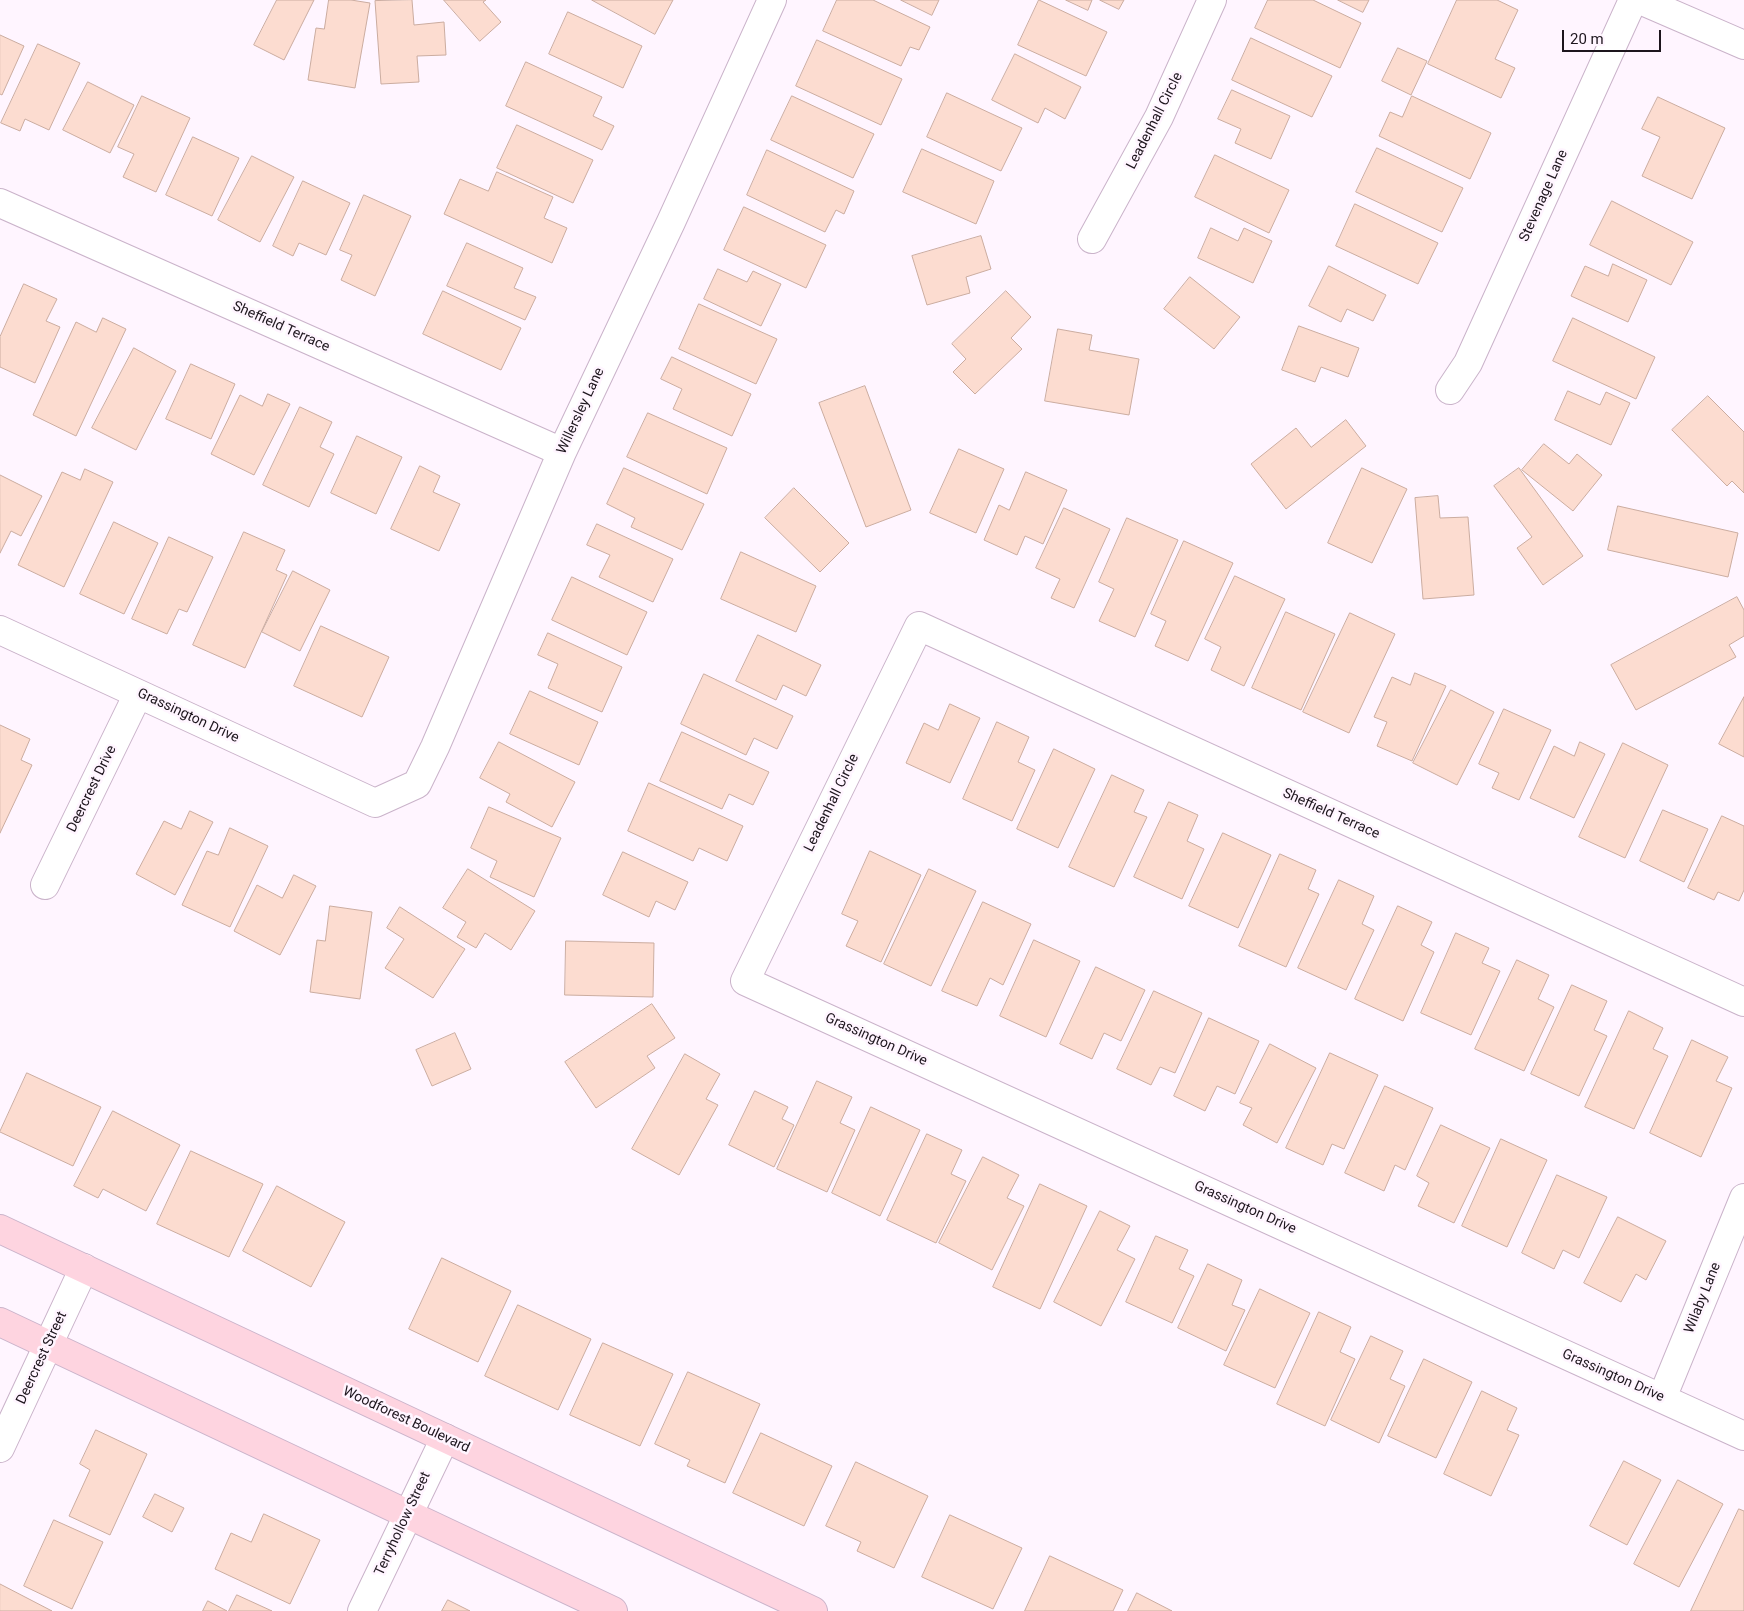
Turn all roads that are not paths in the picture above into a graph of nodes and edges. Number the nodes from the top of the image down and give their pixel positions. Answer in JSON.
{"nodes":[{"id":1,"x":772,"y":0,"type":"edge"},
{"id":2,"x":1212,"y":0,"type":"edge"},
{"id":3,"x":1633,"y":0,"type":"edge"},
{"id":4,"x":1640,"y":0,"type":"edge"},
{"id":5,"x":1744,"y":45,"type":"edge"},
{"id":6,"x":0,"y":203,"type":"edge"},
{"id":7,"x":1092,"y":238,"type":"dead end"},
{"id":8,"x":1450,"y":390,"type":"dead end"},
{"id":9,"x":562,"y":452,"type":"junction"},
{"id":10,"x":919,"y":626,"type":"joint"},
{"id":11,"x":0,"y":630,"type":"edge"},
{"id":12,"x":138,"y":694,"type":"junction"},
{"id":13,"x":375,"y":803,"type":"joint"},
{"id":14,"x":45,"y":884,"type":"dead end"},
{"id":15,"x":745,"y":980,"type":"joint"},
{"id":16,"x":1744,"y":1002,"type":"edge"},
{"id":17,"x":1744,"y":1198,"type":"edge"},
{"id":18,"x":0,"y":1229,"type":"edge"},
{"id":19,"x":84,"y":1268,"type":"junction"},
{"id":20,"x":0,"y":1322,"type":"edge"},
{"id":21,"x":48,"y":1345,"type":"junction"},
{"id":22,"x":1662,"y":1398,"type":"junction"},
{"id":23,"x":1744,"y":1436,"type":"edge"},
{"id":24,"x":445,"y":1438,"type":"junction"},
{"id":25,"x":0,"y":1448,"type":"edge"},
{"id":26,"x":408,"y":1514,"type":"junction"},
{"id":27,"x":804,"y":1609,"type":"edge"},
{"id":28,"x":362,"y":1611,"type":"edge"},
{"id":29,"x":613,"y":1611,"type":"edge"}],
"edges":[{"from":1,"to":9,"type":"street","name":"Willersley Lane"},
{"from":2,"to":7,"type":"street","name":"Leadenhall Circle"},
{"from":3,"to":8,"type":"street","name":"Stevenage Lane"},
{"from":4,"to":5,"type":"street"},
{"from":6,"to":9,"type":"street","name":"Sheffield Terrace"},
{"from":9,"to":13,"type":"street","name":"Willersley Lane"},
{"from":10,"to":15,"type":"street","name":"Leadenhall Circle"},
{"from":10,"to":16,"type":"street","name":"Sheffield Terrace"},
{"from":11,"to":12,"type":"street","name":"Grassington Drive"},
{"from":12,"to":13,"type":"street","name":"Grassington Drive"},
{"from":12,"to":14,"type":"street","name":"Deercrest Drive"},
{"from":15,"to":22,"type":"street","name":"Grassington Drive"},
{"from":17,"to":22,"type":"street","name":"Wilaby Lane"},
{"from":18,"to":19,"type":"main road","name":"Woodforest Boulevard"},
{"from":19,"to":21,"type":"street","name":"Deercrest Street"},
{"from":19,"to":24,"type":"main road","name":"Woodforest Boulevard"},
{"from":20,"to":21,"type":"main road"},
{"from":21,"to":25,"type":"street","name":"Deercrest Street"},
{"from":21,"to":26,"type":"main road"},
{"from":22,"to":23,"type":"street","name":"Grassington Drive"},
{"from":24,"to":26,"type":"street","name":"Terryhollow Street"},
{"from":24,"to":27,"type":"main road","name":"Woodforest Boulevard"},
{"from":26,"to":28,"type":"street","name":"Terryhollow Street"},
{"from":26,"to":29,"type":"main road"}]}
